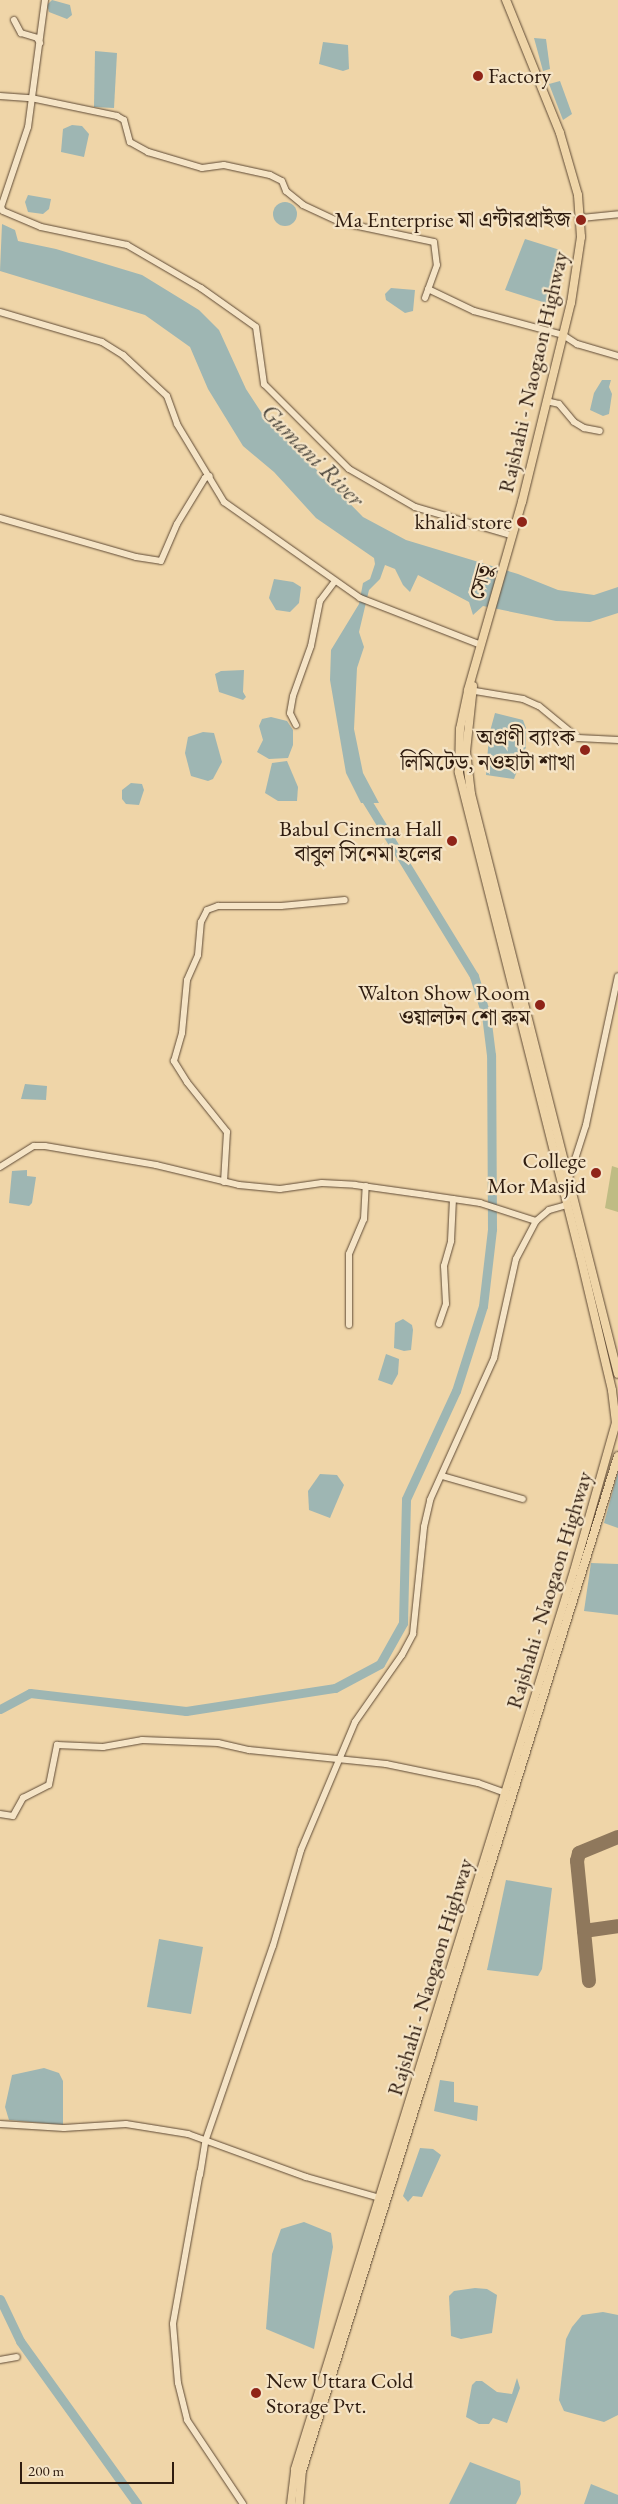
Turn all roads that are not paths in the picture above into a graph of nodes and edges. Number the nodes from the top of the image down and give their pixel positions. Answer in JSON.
{"nodes":[{"id":1,"x":45,"y":0,"type":"edge"},
{"id":2,"x":506,"y":0,"type":"edge"},
{"id":3,"x":14,"y":20,"type":"dead end"},
{"id":4,"x":40,"y":43,"type":"junction"},
{"id":5,"x":0,"y":96,"type":"edge"},
{"id":6,"x":32,"y":98,"type":"junction"},
{"id":7,"x":0,"y":207,"type":"edge"},
{"id":8,"x":618,"y":214,"type":"edge"},
{"id":9,"x":582,"y":218,"type":"junction"},
{"id":10,"x":428,"y":289,"type":"junction"},
{"id":11,"x":425,"y":298,"type":"dead end"},
{"id":12,"x":0,"y":312,"type":"edge"},
{"id":13,"x":563,"y":335,"type":"junction"},
{"id":14,"x":618,"y":356,"type":"edge"},
{"id":15,"x":546,"y":401,"type":"junction"},
{"id":16,"x":600,"y":431,"type":"dead end"},
{"id":17,"x":210,"y":476,"type":"junction"},
{"id":18,"x":0,"y":518,"type":"edge"},
{"id":19,"x":510,"y":535,"type":"junction"},
{"id":20,"x":505,"y":554,"type":"joint"},
{"id":21,"x":335,"y":581,"type":"junction"},
{"id":22,"x":487,"y":620,"type":"joint"},
{"id":23,"x":481,"y":645,"type":"junction"},
{"id":24,"x":471,"y":691,"type":"junction"},
{"id":25,"x":296,"y":725,"type":"dead end"},
{"id":26,"x":618,"y":740,"type":"edge"},
{"id":27,"x":345,"y":900,"type":"dead end"},
{"id":28,"x":618,"y":976,"type":"edge"},
{"id":29,"x":551,"y":1130,"type":"junction"},
{"id":30,"x":0,"y":1168,"type":"edge"},
{"id":31,"x":224,"y":1182,"type":"junction"},
{"id":32,"x":568,"y":1182,"type":"junction"},
{"id":33,"x":366,"y":1186,"type":"junction"},
{"id":34,"x":453,"y":1199,"type":"junction"},
{"id":35,"x":566,"y":1205,"type":"junction"},
{"id":36,"x":536,"y":1221,"type":"junction"},
{"id":37,"x":603,"y":1314,"type":"junction"},
{"id":38,"x":594,"y":1316,"type":"junction"},
{"id":39,"x":349,"y":1324,"type":"dead end"},
{"id":40,"x":439,"y":1324,"type":"dead end"},
{"id":41,"x":618,"y":1374,"type":"edge"},
{"id":42,"x":618,"y":1456,"type":"edge"},
{"id":43,"x":442,"y":1476,"type":"junction"},
{"id":44,"x":523,"y":1500,"type":"dead end"},
{"id":45,"x":341,"y":1759,"type":"junction"},
{"id":46,"x":514,"y":1777,"type":"junction"},
{"id":47,"x":505,"y":1793,"type":"junction"},
{"id":48,"x":0,"y":1814,"type":"edge"},
{"id":49,"x":0,"y":2124,"type":"edge"},
{"id":50,"x":206,"y":2139,"type":"junction"},
{"id":51,"x":202,"y":2164,"type":"junction"},
{"id":52,"x":200,"y":2175,"type":"dead end"},
{"id":53,"x":380,"y":2198,"type":"junction"},
{"id":54,"x":18,"y":2357,"type":"dead end"},
{"id":55,"x":0,"y":2360,"type":"edge"},
{"id":56,"x":242,"y":2504,"type":"edge"},
{"id":57,"x":291,"y":2504,"type":"edge"},
{"id":58,"x":299,"y":2504,"type":"edge"}],
"edges":[{"from":1,"to":4,"type":"street"},
{"from":2,"to":9,"type":"main road","name":"Rajshahi - Naogaon Highway"},
{"from":3,"to":4,"type":"street"},
{"from":4,"to":6,"type":"street"},
{"from":5,"to":6,"type":"street"},
{"from":6,"to":7,"type":"street"},
{"from":6,"to":10,"type":"street"},
{"from":7,"to":19,"type":"street"},
{"from":8,"to":9,"type":"street"},
{"from":9,"to":13,"type":"main road","name":"Rajshahi - Naogaon Highway"},
{"from":10,"to":11,"type":"street"},
{"from":10,"to":13,"type":"street"},
{"from":12,"to":17,"type":"street"},
{"from":13,"to":14,"type":"street"},
{"from":13,"to":15,"type":"main road","name":"Rajshahi - Naogaon Highway"},
{"from":15,"to":16,"type":"street"},
{"from":15,"to":19,"type":"main road","name":"Rajshahi - Naogaon Highway"},
{"from":17,"to":18,"type":"street"},
{"from":17,"to":21,"type":"street"},
{"from":19,"to":20,"type":"main road","name":"Rajshahi - Naogaon Highway"},
{"from":20,"to":22,"type":"main road","name":"সেতু"},
{"from":21,"to":23,"type":"street"},
{"from":21,"to":25,"type":"street"},
{"from":22,"to":23,"type":"main road","name":"Rajshahi - Naogaon Highway"},
{"from":23,"to":24,"type":"main road","name":"Rajshahi - Naogaon Highway"},
{"from":24,"to":26,"type":"street"},
{"from":24,"to":29,"type":"main road","name":"Rajshahi - Naogaon Highway"},
{"from":27,"to":31,"type":"street"},
{"from":28,"to":32,"type":"street"},
{"from":29,"to":32,"type":"main road","name":"Rajshahi - Naogaon Highway"},
{"from":29,"to":35,"type":"main road","name":"Rajshahi - Naogaon Highway"},
{"from":30,"to":31,"type":"street"},
{"from":31,"to":33,"type":"street"},
{"from":32,"to":37,"type":"main road","name":"Rajshahi - Naogaon Highway"},
{"from":33,"to":34,"type":"street"},
{"from":33,"to":39,"type":"street"},
{"from":34,"to":36,"type":"street"},
{"from":34,"to":40,"type":"street"},
{"from":35,"to":36,"type":"street"},
{"from":35,"to":38,"type":"main road","name":"Rajshahi - Naogaon Highway"},
{"from":36,"to":43,"type":"street"},
{"from":37,"to":38,"type":"main road"},
{"from":37,"to":41,"type":"main road","name":"Rajshahi - Naogaon Highway"},
{"from":38,"to":46,"type":"main road","name":"Rajshahi - Naogaon Highway"},
{"from":42,"to":46,"type":"main road","name":"Rajshahi - Naogaon Highway"},
{"from":43,"to":44,"type":"street"},
{"from":43,"to":45,"type":"street"},
{"from":45,"to":47,"type":"street"},
{"from":45,"to":48,"type":"street"},
{"from":45,"to":50,"type":"street"},
{"from":46,"to":47,"type":"main road","name":"Rajshahi - Naogaon Highway"},
{"from":46,"to":58,"type":"main road","name":"Rajshahi - Naogaon Highway"},
{"from":47,"to":53,"type":"main road","name":"Rajshahi - Naogaon Highway"},
{"from":49,"to":50,"type":"street"},
{"from":50,"to":51,"type":"street"},
{"from":50,"to":53,"type":"street"},
{"from":51,"to":52,"type":"street"},
{"from":51,"to":56,"type":"street"},
{"from":53,"to":57,"type":"main road","name":"Rajshahi - Naogaon Highway"},
{"from":54,"to":55,"type":"street"}]}
